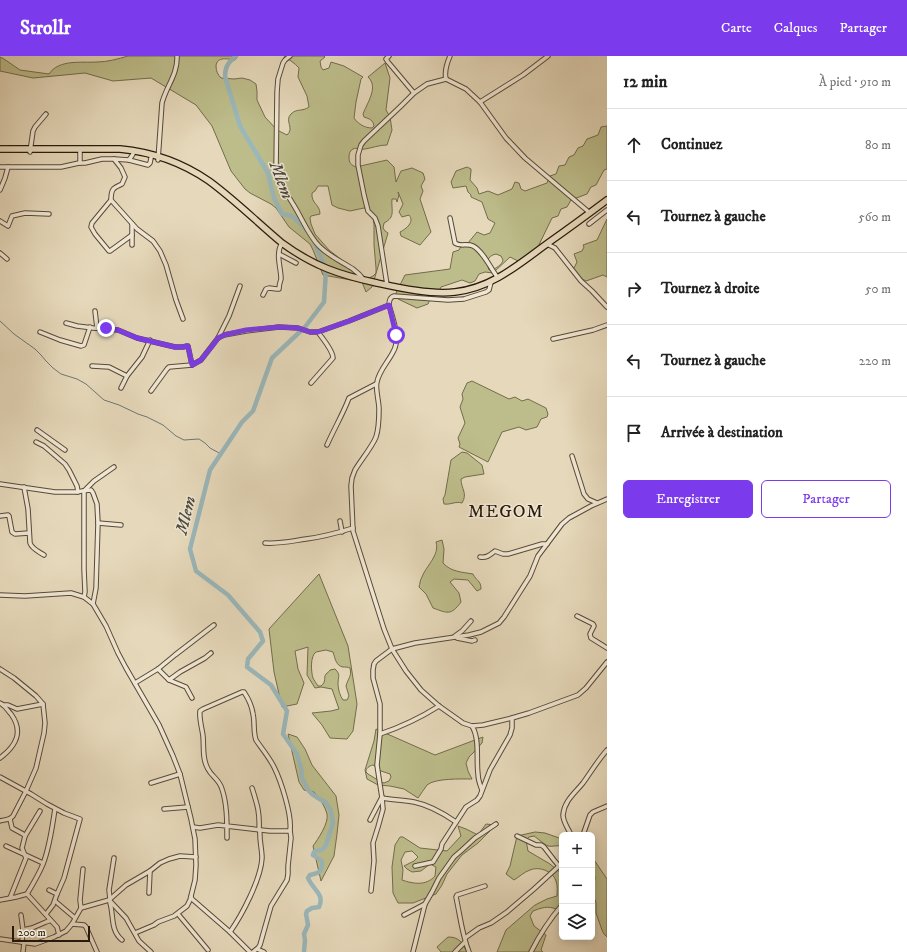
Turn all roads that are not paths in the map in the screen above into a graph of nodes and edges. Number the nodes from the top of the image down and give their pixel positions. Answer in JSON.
{"nodes":[{"id":1,"x":177,"y":56,"type":"edge"},
{"id":2,"x":290,"y":56,"type":"edge"},
{"id":3,"x":389,"y":56,"type":"edge"},
{"id":4,"x":450,"y":56,"type":"edge"},
{"id":5,"x":548,"y":56,"type":"edge"},
{"id":6,"x":446,"y":79,"type":"junction"},
{"id":7,"x":414,"y":93,"type":"junction"},
{"id":8,"x":480,"y":102,"type":"junction"},
{"id":9,"x":46,"y":114,"type":"dead end"},
{"id":10,"x":80,"y":150,"type":"junction"},
{"id":11,"x":0,"y":151,"type":"edge"},
{"id":12,"x":30,"y":151,"type":"junction"},
{"id":13,"x":133,"y":154,"type":"junction"},
{"id":14,"x":151,"y":158,"type":"junction"},
{"id":15,"x":158,"y":158,"type":"junction"},
{"id":16,"x":114,"y":159,"type":"junction"},
{"id":17,"x":129,"y":160,"type":"junction"},
{"id":18,"x":80,"y":163,"type":"junction"},
{"id":19,"x":0,"y":167,"type":"edge"},
{"id":20,"x":8,"y":167,"type":"junction"},
{"id":21,"x":0,"y":190,"type":"edge"},
{"id":22,"x":111,"y":200,"type":"junction"},
{"id":23,"x":607,"y":200,"type":"edge"},
{"id":24,"x":607,"y":210,"type":"edge"},
{"id":25,"x":590,"y":213,"type":"junction"},
{"id":26,"x":49,"y":214,"type":"dead end"},
{"id":27,"x":450,"y":218,"type":"dead end"},
{"id":28,"x":0,"y":221,"type":"edge"},
{"id":29,"x":132,"y":224,"type":"junction"},
{"id":30,"x":589,"y":224,"type":"dead end"},
{"id":31,"x":132,"y":235,"type":"junction"},
{"id":32,"x":281,"y":244,"type":"junction"},
{"id":33,"x":547,"y":244,"type":"junction"},
{"id":34,"x":132,"y":245,"type":"dead end"},
{"id":35,"x":0,"y":253,"type":"edge"},
{"id":36,"x":279,"y":254,"type":"junction"},
{"id":37,"x":7,"y":259,"type":"dead end"},
{"id":38,"x":296,"y":263,"type":"dead end"},
{"id":39,"x":498,"y":278,"type":"junction"},
{"id":40,"x":365,"y":280,"type":"junction"},
{"id":41,"x":491,"y":282,"type":"junction"},
{"id":42,"x":387,"y":285,"type":"junction"},
{"id":43,"x":240,"y":286,"type":"dead end"},
{"id":44,"x":263,"y":295,"type":"dead end"},
{"id":45,"x":389,"y":305,"type":"junction"},
{"id":46,"x":607,"y":307,"type":"edge"},
{"id":47,"x":95,"y":311,"type":"dead end"},
{"id":48,"x":183,"y":319,"type":"dead end"},
{"id":49,"x":66,"y":323,"type":"dead end"},
{"id":50,"x":607,"y":325,"type":"edge"},
{"id":51,"x":90,"y":328,"type":"junction"},
{"id":52,"x":97,"y":328,"type":"junction"},
{"id":53,"x":40,"y":332,"type":"dead end"},
{"id":54,"x":318,"y":332,"type":"junction"},
{"id":55,"x":218,"y":338,"type":"junction"},
{"id":56,"x":553,"y":339,"type":"dead end"},
{"id":57,"x":150,"y":340,"type":"junction"},
{"id":58,"x":192,"y":365,"type":"junction"},
{"id":59,"x":92,"y":366,"type":"dead end"},
{"id":60,"x":127,"y":376,"type":"junction"},
{"id":61,"x":311,"y":384,"type":"dead end"},
{"id":62,"x":376,"y":384,"type":"junction"},
{"id":63,"x":121,"y":388,"type":"dead end"},
{"id":64,"x":151,"y":391,"type":"dead end"},
{"id":65,"x":37,"y":430,"type":"dead end"},
{"id":66,"x":36,"y":442,"type":"dead end"},
{"id":67,"x":59,"y":445,"type":"junction"},
{"id":68,"x":327,"y":445,"type":"dead end"},
{"id":69,"x":65,"y":450,"type":"dead end"},
{"id":70,"x":53,"y":453,"type":"junction"},
{"id":71,"x":572,"y":456,"type":"dead end"},
{"id":72,"x":114,"y":467,"type":"dead end"},
{"id":73,"x":0,"y":484,"type":"edge"},
{"id":74,"x":24,"y":488,"type":"junction"},
{"id":75,"x":84,"y":491,"type":"junction"},
{"id":76,"x":78,"y":492,"type":"junction"},
{"id":77,"x":607,"y":499,"type":"edge"},
{"id":78,"x":597,"y":503,"type":"junction"},
{"id":79,"x":0,"y":516,"type":"edge"},
{"id":80,"x":340,"y":522,"type":"dead end"},
{"id":81,"x":98,"y":523,"type":"junction"},
{"id":82,"x":120,"y":525,"type":"dead end"},
{"id":83,"x":353,"y":528,"type":"junction"},
{"id":84,"x":342,"y":532,"type":"junction"},
{"id":85,"x":29,"y":533,"type":"junction"},
{"id":86,"x":265,"y":543,"type":"dead end"},
{"id":87,"x":547,"y":544,"type":"junction"},
{"id":88,"x":44,"y":555,"type":"dead end"},
{"id":89,"x":480,"y":557,"type":"dead end"},
{"id":90,"x":0,"y":595,"type":"edge"},
{"id":91,"x":84,"y":597,"type":"junction"},
{"id":92,"x":93,"y":604,"type":"junction"},
{"id":93,"x":577,"y":616,"type":"dead end"},
{"id":94,"x":471,"y":621,"type":"dead end"},
{"id":95,"x":214,"y":625,"type":"dead end"},
{"id":96,"x":454,"y":637,"type":"junction"},
{"id":97,"x":475,"y":640,"type":"dead end"},
{"id":98,"x":607,"y":648,"type":"edge"},
{"id":99,"x":392,"y":649,"type":"junction"},
{"id":100,"x":211,"y":654,"type":"dead end"},
{"id":101,"x":607,"y":662,"type":"edge"},
{"id":102,"x":0,"y":669,"type":"edge"},
{"id":103,"x":158,"y":669,"type":"junction"},
{"id":104,"x":169,"y":680,"type":"junction"},
{"id":105,"x":135,"y":683,"type":"junction"},
{"id":106,"x":192,"y":698,"type":"dead end"},
{"id":107,"x":2,"y":704,"type":"edge"},
{"id":108,"x":43,"y":704,"type":"junction"},
{"id":109,"x":439,"y":706,"type":"junction"},
{"id":110,"x":512,"y":718,"type":"junction"},
{"id":111,"x":472,"y":726,"type":"junction"},
{"id":112,"x":380,"y":734,"type":"junction"},
{"id":113,"x":607,"y":750,"type":"edge"},
{"id":114,"x":0,"y":758,"type":"edge"},
{"id":115,"x":180,"y":774,"type":"junction"},
{"id":116,"x":0,"y":776,"type":"edge"},
{"id":117,"x":151,"y":784,"type":"dead end"},
{"id":118,"x":252,"y":788,"type":"dead end"},
{"id":119,"x":482,"y":790,"type":"junction"},
{"id":120,"x":26,"y":791,"type":"junction"},
{"id":121,"x":382,"y":797,"type":"junction"},
{"id":122,"x":607,"y":806,"type":"edge"},
{"id":123,"x":188,"y":807,"type":"junction"},
{"id":124,"x":55,"y":809,"type":"junction"},
{"id":125,"x":164,"y":809,"type":"dead end"},
{"id":126,"x":40,"y":811,"type":"dead end"},
{"id":127,"x":10,"y":819,"type":"junction"},
{"id":128,"x":370,"y":820,"type":"dead end"},
{"id":129,"x":0,"y":821,"type":"edge"},
{"id":130,"x":456,"y":822,"type":"junction"},
{"id":131,"x":496,"y":824,"type":"dead end"},
{"id":132,"x":193,"y":827,"type":"junction"},
{"id":133,"x":227,"y":827,"type":"junction"},
{"id":134,"x":259,"y":830,"type":"junction"},
{"id":135,"x":290,"y":830,"type":"junction"},
{"id":136,"x":570,"y":832,"type":"edge"},
{"id":137,"x":584,"y":832,"type":"edge"},
{"id":138,"x":25,"y":836,"type":"junction"},
{"id":139,"x":517,"y":836,"type":"dead end"},
{"id":140,"x":228,"y":838,"type":"dead end"},
{"id":141,"x":6,"y":846,"type":"dead end"},
{"id":142,"x":25,"y":854,"type":"junction"},
{"id":143,"x":196,"y":857,"type":"junction"},
{"id":144,"x":114,"y":858,"type":"dead end"},
{"id":145,"x":44,"y":863,"type":"junction"},
{"id":146,"x":559,"y":865,"type":"edge"},
{"id":147,"x":415,"y":866,"type":"dead end"},
{"id":148,"x":559,"y":867,"type":"edge"},
{"id":149,"x":83,"y":869,"type":"dead end"},
{"id":150,"x":150,"y":871,"type":"junction"},
{"id":151,"x":486,"y":886,"type":"dead end"},
{"id":152,"x":49,"y":890,"type":"dead end"},
{"id":153,"x":371,"y":891,"type":"dead end"},
{"id":154,"x":27,"y":894,"type":"junction"},
{"id":155,"x":57,"y":894,"type":"junction"},
{"id":156,"x":149,"y":894,"type":"dead end"},
{"id":157,"x":191,"y":897,"type":"junction"},
{"id":158,"x":10,"y":898,"type":"junction"},
{"id":159,"x":0,"y":900,"type":"edge"},
{"id":160,"x":110,"y":900,"type":"junction"},
{"id":161,"x":55,"y":901,"type":"junction"},
{"id":162,"x":424,"y":904,"type":"junction"},
{"id":163,"x":81,"y":908,"type":"junction"},
{"id":164,"x":559,"y":909,"type":"edge"},
{"id":165,"x":46,"y":914,"type":"junction"},
{"id":166,"x":178,"y":914,"type":"junction"},
{"id":167,"x":404,"y":914,"type":"dead end"},
{"id":168,"x":21,"y":915,"type":"dead end"},
{"id":169,"x":75,"y":918,"type":"junction"},
{"id":170,"x":49,"y":919,"type":"junction"},
{"id":171,"x":72,"y":924,"type":"junction"},
{"id":172,"x":24,"y":930,"type":"junction"},
{"id":173,"x":230,"y":932,"type":"junction"},
{"id":174,"x":135,"y":933,"type":"junction"},
{"id":175,"x":59,"y":935,"type":"junction"},
{"id":176,"x":0,"y":939,"type":"edge"},
{"id":177,"x":122,"y":940,"type":"dead end"},
{"id":178,"x":465,"y":940,"type":"junction"},
{"id":179,"x":23,"y":943,"type":"junction"},
{"id":180,"x":257,"y":949,"type":"junction"},
{"id":181,"x":208,"y":950,"type":"dead end"},
{"id":182,"x":23,"y":952,"type":"edge"},
{"id":183,"x":97,"y":952,"type":"edge"},
{"id":184,"x":151,"y":952,"type":"edge"},
{"id":185,"x":250,"y":952,"type":"edge"},
{"id":186,"x":253,"y":952,"type":"edge"},
{"id":187,"x":264,"y":952,"type":"edge"},
{"id":188,"x":413,"y":952,"type":"edge"},
{"id":189,"x":455,"y":952,"type":"edge"},
{"id":190,"x":469,"y":952,"type":"edge"},
{"id":191,"x":531,"y":952,"type":"edge"}],
"edges":[{"from":1,"to":15,"type":"street"},
{"from":2,"to":40,"type":"street"},
{"from":3,"to":7,"type":"street"},
{"from":4,"to":6,"type":"street"},
{"from":5,"to":8,"type":"street"},
{"from":6,"to":7,"type":"street"},
{"from":6,"to":8,"type":"street"},
{"from":7,"to":42,"type":"street"},
{"from":8,"to":25,"type":"street"},
{"from":9,"to":12,"type":"street"},
{"from":10,"to":12,"type":"highway"},
{"from":10,"to":13,"type":"highway"},
{"from":10,"to":15,"type":"highway"},
{"from":10,"to":18,"type":"street"},
{"from":11,"to":12,"type":"highway"},
{"from":13,"to":14,"type":"highway"},
{"from":13,"to":17,"type":"street"},
{"from":14,"to":15,"type":"highway"},
{"from":14,"to":17,"type":"street"},
{"from":15,"to":32,"type":"highway"},
{"from":16,"to":17,"type":"street"},
{"from":16,"to":18,"type":"street"},
{"from":16,"to":22,"type":"street"},
{"from":18,"to":20,"type":"street"},
{"from":19,"to":20,"type":"street"},
{"from":20,"to":21,"type":"street"},
{"from":22,"to":29,"type":"street"},
{"from":22,"to":31,"type":"street"},
{"from":23,"to":25,"type":"highway"},
{"from":24,"to":30,"type":"street"},
{"from":25,"to":33,"type":"highway"},
{"from":26,"to":28,"type":"street"},
{"from":27,"to":39,"type":"street"},
{"from":29,"to":31,"type":"street"},
{"from":29,"to":48,"type":"street"},
{"from":31,"to":34,"type":"street"},
{"from":32,"to":36,"type":"street"},
{"from":32,"to":40,"type":"highway"},
{"from":33,"to":39,"type":"highway"},
{"from":33,"to":46,"type":"street"},
{"from":35,"to":37,"type":"street"},
{"from":36,"to":38,"type":"street"},
{"from":36,"to":44,"type":"street"},
{"from":39,"to":41,"type":"highway"},
{"from":40,"to":42,"type":"highway"},
{"from":41,"to":42,"type":"highway"},
{"from":41,"to":45,"type":"street"},
{"from":43,"to":55,"type":"street"},
{"from":45,"to":54,"type":"street"},
{"from":45,"to":62,"type":"street"},
{"from":47,"to":52,"type":"street"},
{"from":49,"to":51,"type":"street"},
{"from":50,"to":56,"type":"street"},
{"from":51,"to":52,"type":"street"},
{"from":51,"to":53,"type":"street"},
{"from":52,"to":57,"type":"street"},
{"from":54,"to":55,"type":"street"},
{"from":54,"to":61,"type":"street"},
{"from":55,"to":58,"type":"street"},
{"from":57,"to":58,"type":"street"},
{"from":57,"to":60,"type":"street"},
{"from":58,"to":64,"type":"street"},
{"from":59,"to":60,"type":"street"},
{"from":60,"to":63,"type":"street"},
{"from":62,"to":68,"type":"street"},
{"from":62,"to":83,"type":"street"},
{"from":65,"to":67,"type":"street"},
{"from":66,"to":70,"type":"street"},
{"from":67,"to":69,"type":"street"},
{"from":67,"to":70,"type":"street"},
{"from":70,"to":76,"type":"street"},
{"from":71,"to":78,"type":"street"},
{"from":72,"to":75,"type":"street"},
{"from":73,"to":74,"type":"street"},
{"from":74,"to":76,"type":"street"},
{"from":74,"to":85,"type":"street"},
{"from":75,"to":76,"type":"street"},
{"from":75,"to":81,"type":"street"},
{"from":75,"to":91,"type":"street"},
{"from":77,"to":78,"type":"street"},
{"from":78,"to":87,"type":"street"},
{"from":79,"to":85,"type":"street"},
{"from":80,"to":84,"type":"street"},
{"from":81,"to":82,"type":"street"},
{"from":81,"to":92,"type":"street"},
{"from":83,"to":84,"type":"street"},
{"from":83,"to":99,"type":"street"},
{"from":84,"to":86,"type":"street"},
{"from":85,"to":88,"type":"street"},
{"from":87,"to":89,"type":"street"},
{"from":87,"to":96,"type":"street"},
{"from":90,"to":91,"type":"street"},
{"from":91,"to":92,"type":"street"},
{"from":92,"to":105,"type":"street"},
{"from":93,"to":98,"type":"street"},
{"from":94,"to":96,"type":"street"},
{"from":95,"to":103,"type":"street"},
{"from":96,"to":97,"type":"street"},
{"from":96,"to":99,"type":"street"},
{"from":99,"to":109,"type":"street"},
{"from":99,"to":112,"type":"street"},
{"from":100,"to":104,"type":"street"},
{"from":101,"to":110,"type":"street"},
{"from":102,"to":108,"type":"street"},
{"from":103,"to":104,"type":"street"},
{"from":103,"to":105,"type":"street"},
{"from":104,"to":106,"type":"street"},
{"from":105,"to":115,"type":"street"},
{"from":107,"to":108,"type":"street"},
{"from":107,"to":114,"type":"street"},
{"from":108,"to":120,"type":"street"},
{"from":109,"to":111,"type":"street"},
{"from":109,"to":112,"type":"street"},
{"from":110,"to":111,"type":"street"},
{"from":110,"to":119,"type":"street"},
{"from":111,"to":119,"type":"street"},
{"from":112,"to":121,"type":"street"},
{"from":113,"to":136,"type":"street"},
{"from":115,"to":117,"type":"street"},
{"from":115,"to":123,"type":"street"},
{"from":116,"to":120,"type":"street"},
{"from":118,"to":134,"type":"street"},
{"from":119,"to":130,"type":"street"},
{"from":120,"to":124,"type":"street"},
{"from":120,"to":127,"type":"street"},
{"from":121,"to":128,"type":"street"},
{"from":121,"to":130,"type":"street"},
{"from":121,"to":153,"type":"street"},
{"from":122,"to":137,"type":"street"},
{"from":123,"to":125,"type":"street"},
{"from":123,"to":132,"type":"street"},
{"from":124,"to":145,"type":"street"},
{"from":124,"to":155,"type":"street"},
{"from":126,"to":138,"type":"street"},
{"from":127,"to":129,"type":"street"},
{"from":127,"to":138,"type":"street"},
{"from":130,"to":147,"type":"street"},
{"from":131,"to":162,"type":"street"},
{"from":132,"to":133,"type":"street"},
{"from":132,"to":143,"type":"street"},
{"from":133,"to":134,"type":"street"},
{"from":133,"to":135,"type":"street"},
{"from":133,"to":140,"type":"street"},
{"from":134,"to":135,"type":"street"},
{"from":134,"to":173,"type":"street"},
{"from":135,"to":180,"type":"street"},
{"from":138,"to":142,"type":"street"},
{"from":139,"to":146,"type":"street"},
{"from":141,"to":142,"type":"street"},
{"from":142,"to":145,"type":"street"},
{"from":142,"to":158,"type":"street"},
{"from":143,"to":150,"type":"street"},
{"from":143,"to":157,"type":"street"},
{"from":144,"to":160,"type":"street"},
{"from":145,"to":154,"type":"street"},
{"from":148,"to":178,"type":"street"},
{"from":149,"to":163,"type":"street"},
{"from":150,"to":156,"type":"street"},
{"from":150,"to":160,"type":"street"},
{"from":151,"to":178,"type":"street"},
{"from":152,"to":155,"type":"street"},
{"from":154,"to":158,"type":"street"},
{"from":154,"to":165,"type":"street"},
{"from":155,"to":161,"type":"street"},
{"from":157,"to":166,"type":"street"},
{"from":157,"to":173,"type":"street"},
{"from":158,"to":159,"type":"street"},
{"from":160,"to":163,"type":"street"},
{"from":160,"to":174,"type":"street"},
{"from":160,"to":177,"type":"street"},
{"from":161,"to":165,"type":"street"},
{"from":161,"to":169,"type":"street"},
{"from":162,"to":167,"type":"street"},
{"from":162,"to":188,"type":"street"},
{"from":163,"to":169,"type":"street"},
{"from":164,"to":191,"type":"street"},
{"from":165,"to":170,"type":"street"},
{"from":166,"to":174,"type":"street"},
{"from":166,"to":181,"type":"street"},
{"from":168,"to":172,"type":"street"},
{"from":169,"to":171,"type":"street"},
{"from":170,"to":172,"type":"street"},
{"from":170,"to":175,"type":"street"},
{"from":171,"to":175,"type":"street"},
{"from":171,"to":183,"type":"street"},
{"from":172,"to":179,"type":"street"},
{"from":173,"to":185,"type":"street"},
{"from":174,"to":184,"type":"street"},
{"from":175,"to":179,"type":"street"},
{"from":176,"to":179,"type":"street"},
{"from":178,"to":189,"type":"street"},
{"from":178,"to":190,"type":"street"},
{"from":179,"to":182,"type":"street"},
{"from":180,"to":186,"type":"street"},
{"from":180,"to":187,"type":"street"}]}
